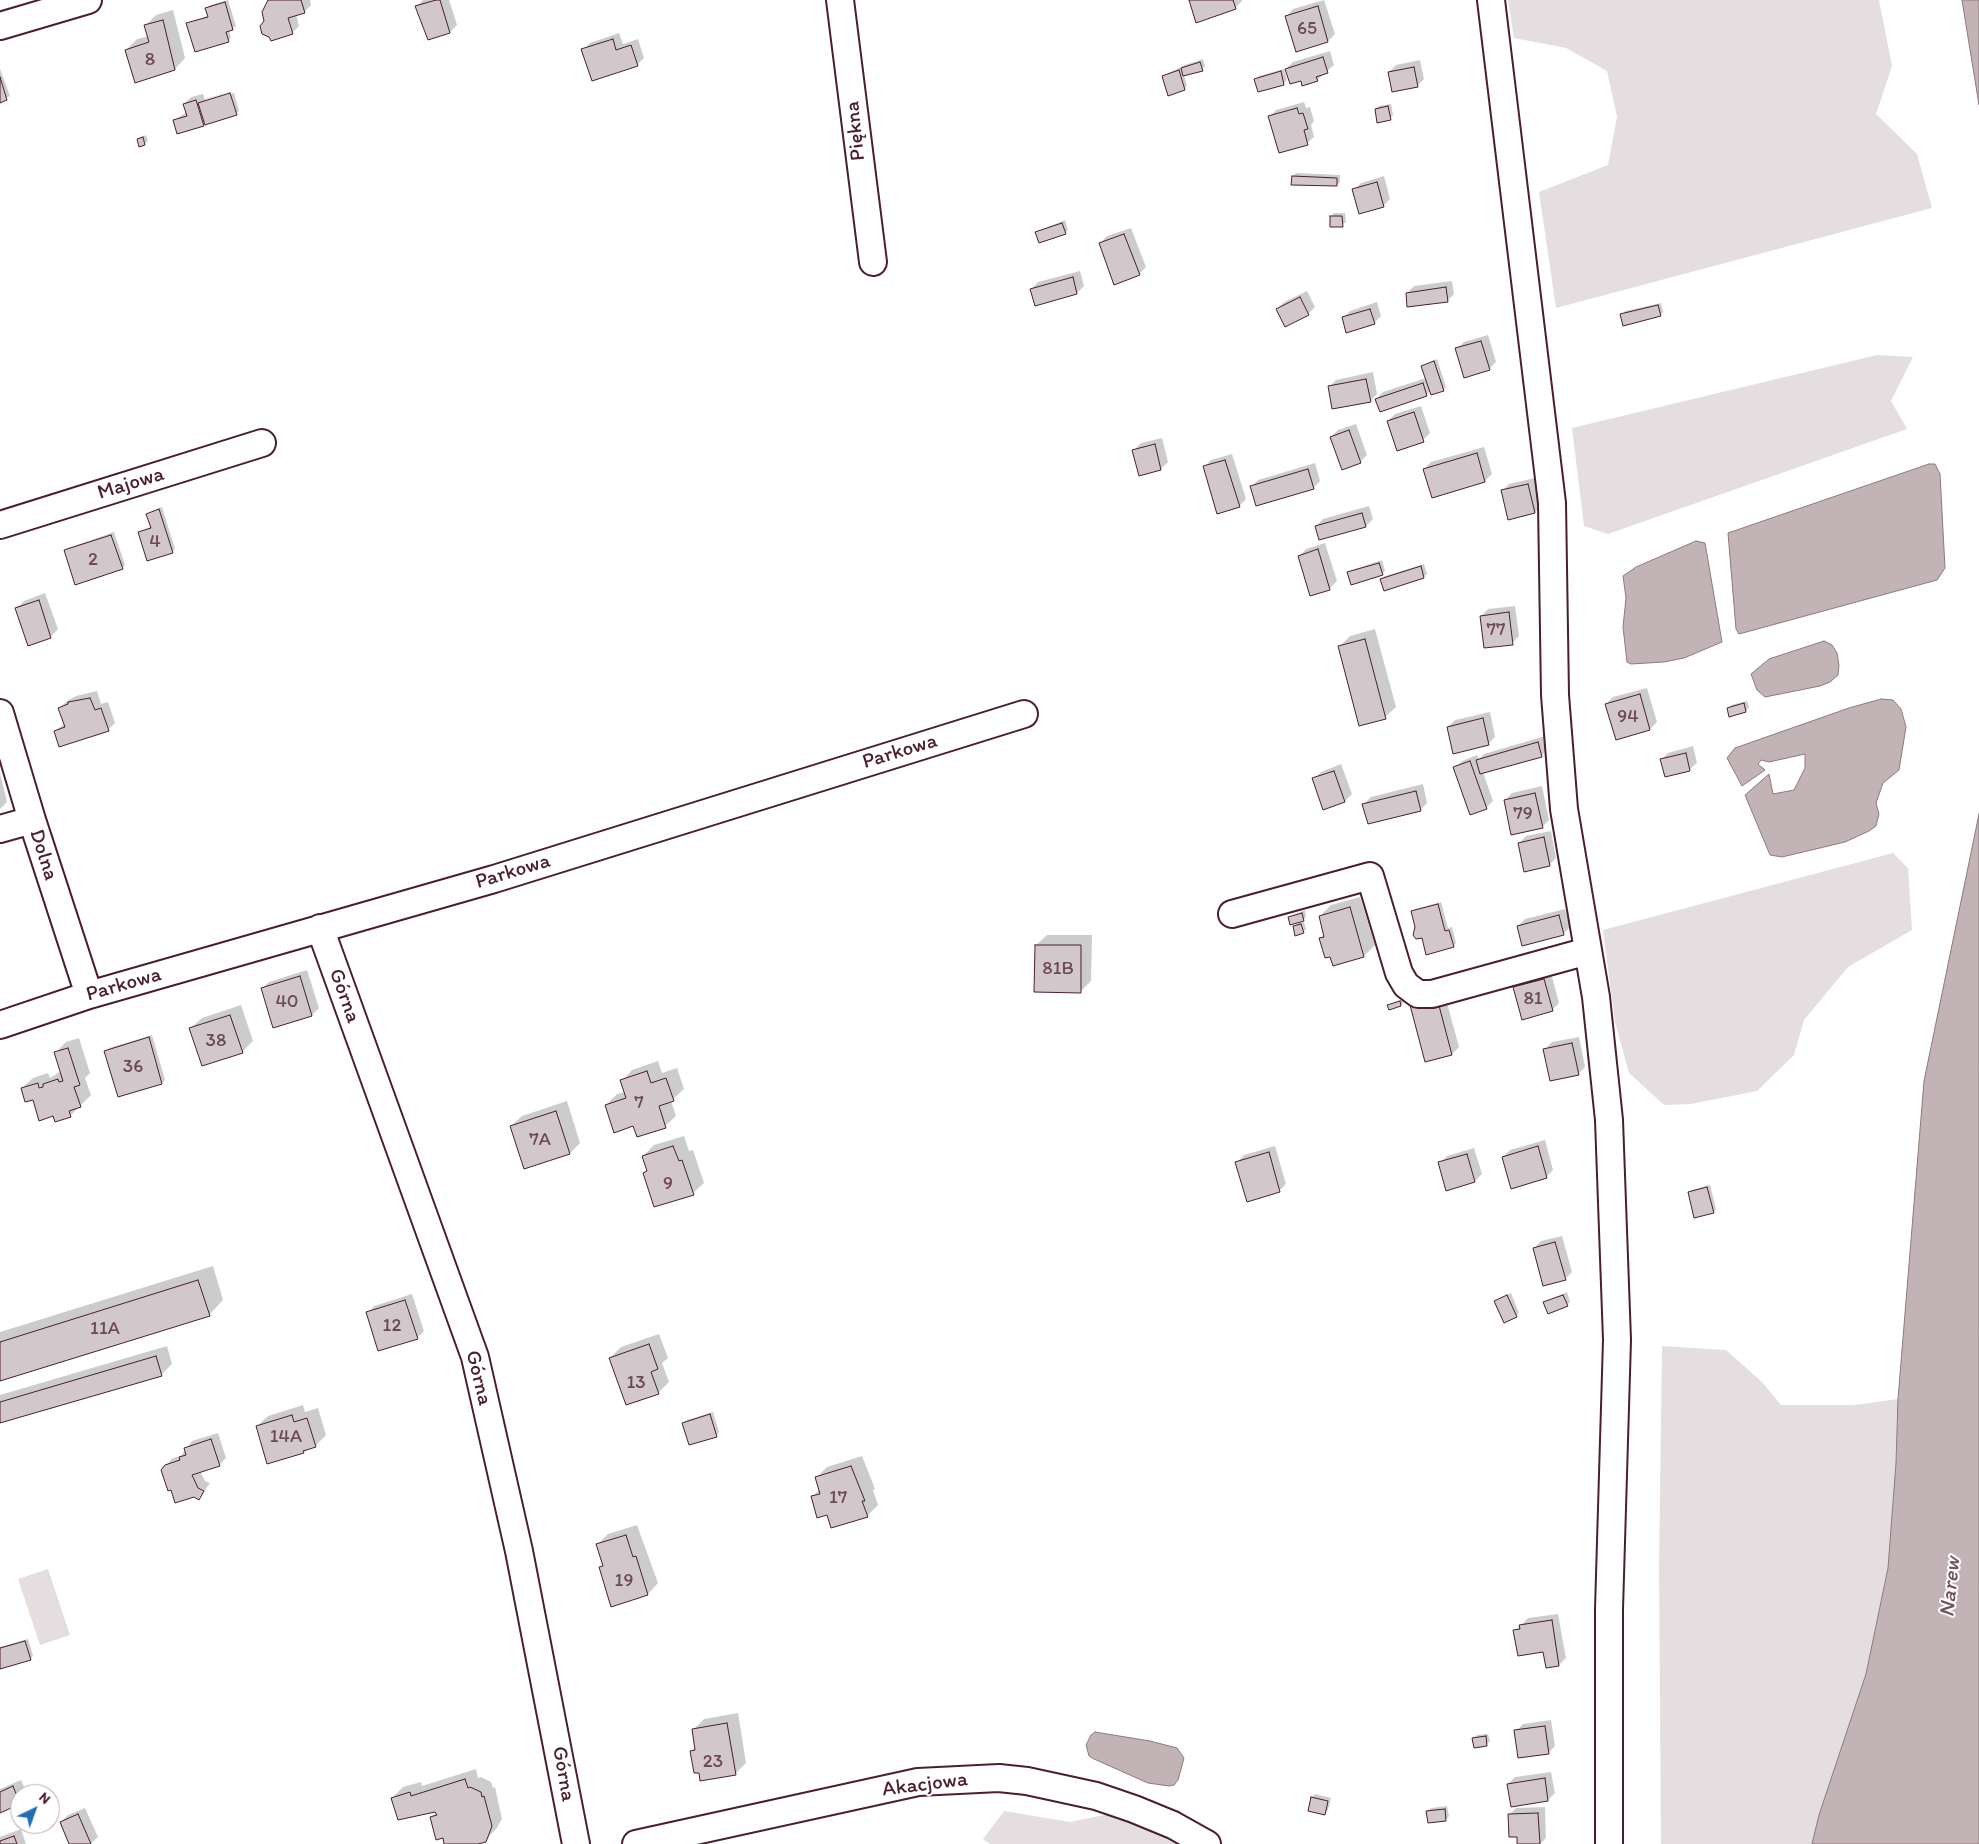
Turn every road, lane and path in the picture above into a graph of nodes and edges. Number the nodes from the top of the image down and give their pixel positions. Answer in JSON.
{"nodes":[{"id":1,"x":88,"y":0,"type":"edge"},
{"id":2,"x":840,"y":0,"type":"edge"},
{"id":3,"x":1491,"y":0,"type":"edge"},
{"id":4,"x":0,"y":26,"type":"edge"},
{"id":5,"x":873,"y":262,"type":"dead end"},
{"id":6,"x":262,"y":443,"type":"dead end"},
{"id":7,"x":0,"y":524,"type":"edge"},
{"id":8,"x":0,"y":713,"type":"edge"},
{"id":9,"x":1024,"y":714,"type":"dead end"},
{"id":10,"x":32,"y":820,"type":"junction"},
{"id":11,"x":0,"y":829,"type":"edge"},
{"id":12,"x":1232,"y":914,"type":"dead end"},
{"id":13,"x":320,"y":928,"type":"junction"},
{"id":14,"x":1588,"y":951,"type":"junction"},
{"id":15,"x":89,"y":995,"type":"junction"},
{"id":16,"x":0,"y":1025,"type":"edge"},
{"id":17,"x":576,"y":1844,"type":"edge"},
{"id":18,"x":636,"y":1844,"type":"edge"},
{"id":19,"x":1207,"y":1844,"type":"edge"},
{"id":20,"x":1609,"y":1844,"type":"edge"}],
"edges":[{"from":1,"to":4,"type":"street"},
{"from":2,"to":5,"type":"street","name":"Piękna"},
{"from":3,"to":14,"type":"street"},
{"from":6,"to":7,"type":"street","name":"Majowa"},
{"from":8,"to":10,"type":"street","name":"Dolna"},
{"from":9,"to":13,"type":"street","name":"Parkowa"},
{"from":10,"to":11,"type":"street"},
{"from":10,"to":15,"type":"street","name":"Dolna"},
{"from":12,"to":14,"type":"street"},
{"from":13,"to":15,"type":"street","name":"Parkowa"},
{"from":13,"to":17,"type":"street","name":"Górna"},
{"from":14,"to":20,"type":"street"},
{"from":15,"to":16,"type":"street","name":"Parkowa"},
{"from":18,"to":19,"type":"street","name":"Akacjowa"}]}
